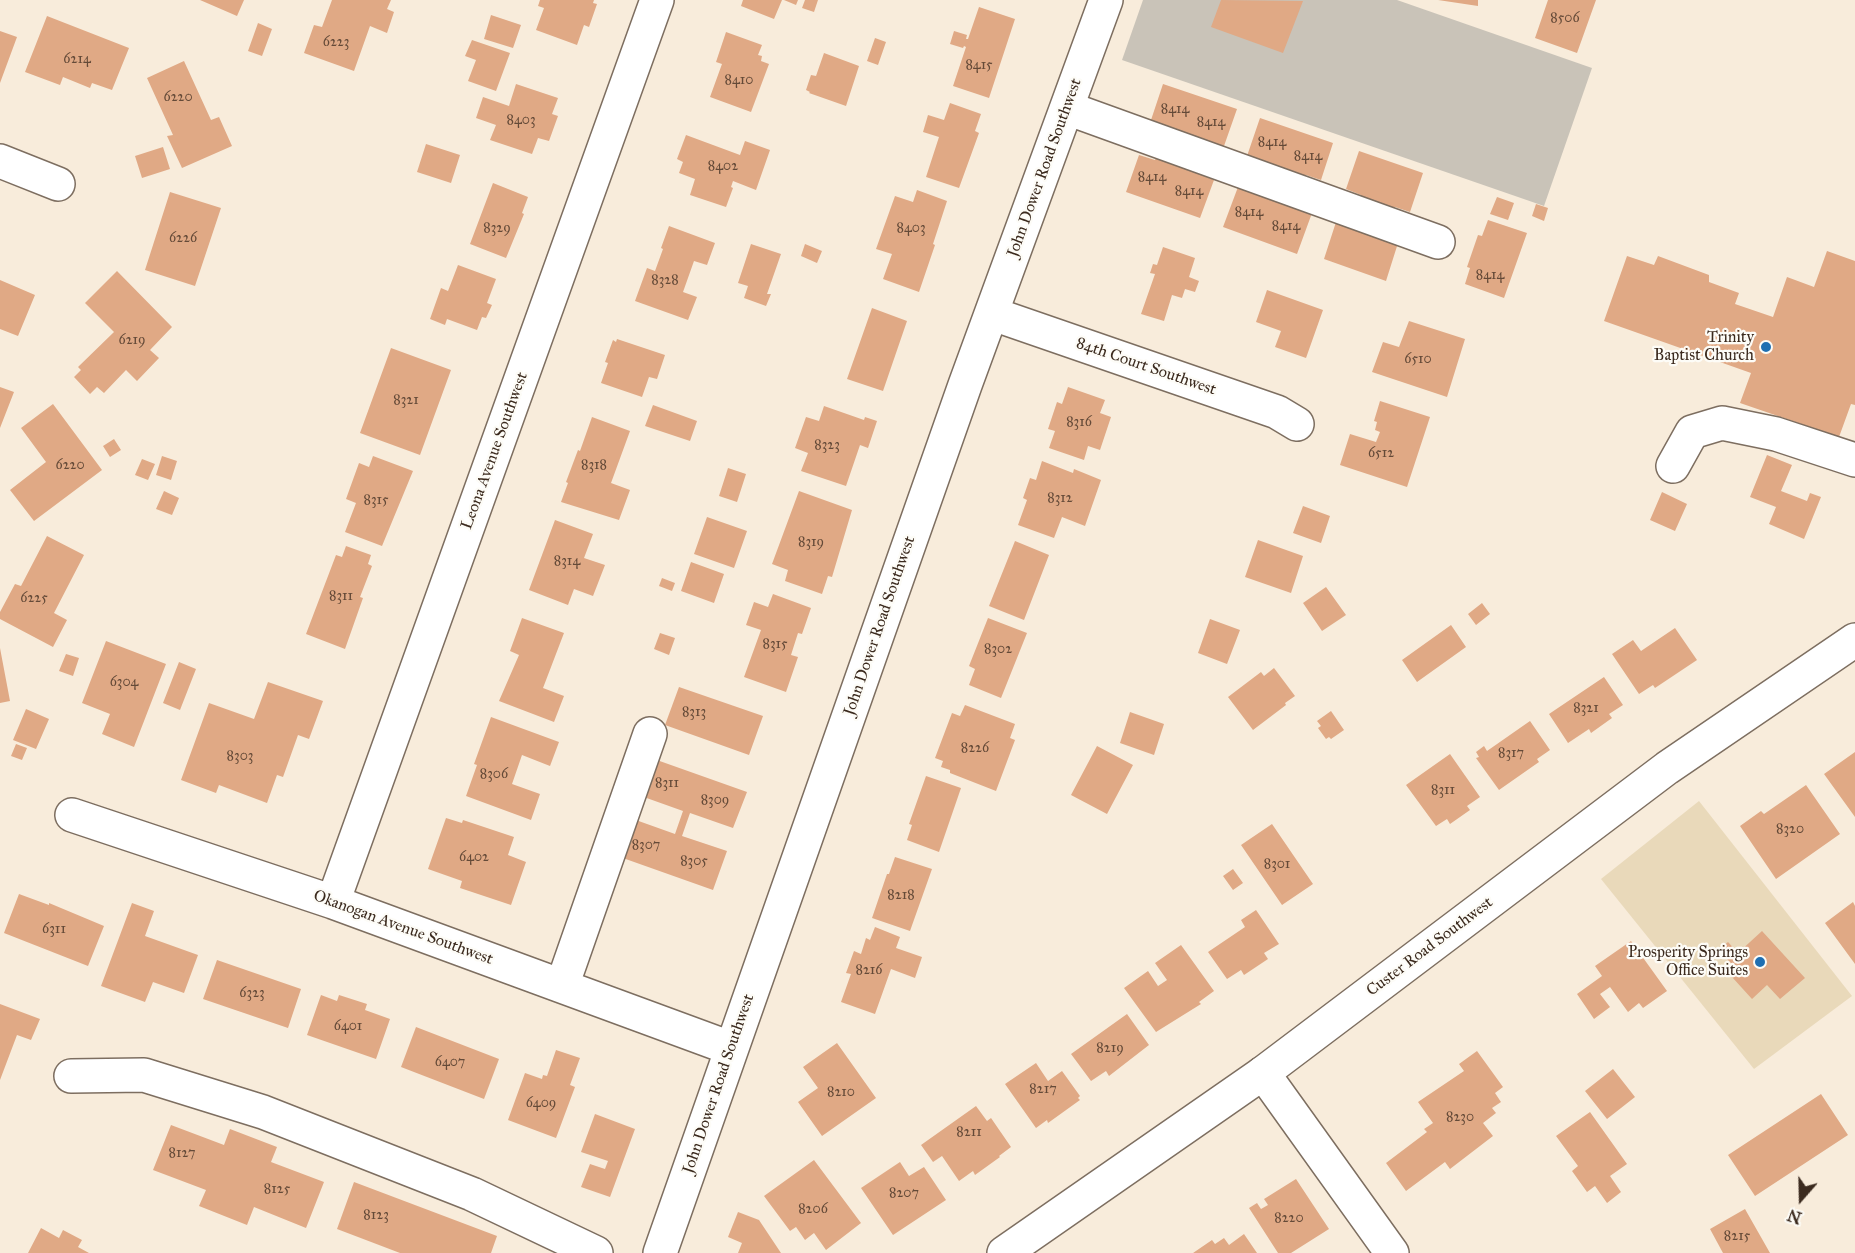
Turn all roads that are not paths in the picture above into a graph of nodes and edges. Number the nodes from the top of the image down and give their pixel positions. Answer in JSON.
{"nodes":[{"id":1,"x":657,"y":0,"type":"edge"},
{"id":2,"x":1106,"y":0,"type":"edge"},
{"id":3,"x":1067,"y":108,"type":"junction"},
{"id":4,"x":0,"y":161,"type":"edge"},
{"id":5,"x":58,"y":184,"type":"dead end"},
{"id":6,"x":1438,"y":242,"type":"dead end"},
{"id":7,"x":993,"y":314,"type":"junction"},
{"id":8,"x":1298,"y":424,"type":"dead end"},
{"id":9,"x":1855,"y":460,"type":"edge"},
{"id":10,"x":1673,"y":466,"type":"dead end"},
{"id":11,"x":1855,"y":640,"type":"edge"},
{"id":12,"x":650,"y":734,"type":"dead end"},
{"id":13,"x":72,"y":815,"type":"dead end"},
{"id":14,"x":333,"y":902,"type":"junction"},
{"id":15,"x":562,"y":986,"type":"junction"},
{"id":16,"x":730,"y":1048,"type":"junction"},
{"id":17,"x":1263,"y":1074,"type":"junction"},
{"id":18,"x":71,"y":1076,"type":"dead end"},
{"id":19,"x":596,"y":1253,"type":"edge"},
{"id":20,"x":660,"y":1253,"type":"edge"},
{"id":21,"x":1004,"y":1253,"type":"edge"},
{"id":22,"x":1392,"y":1253,"type":"edge"}],
"edges":[{"from":1,"to":14,"type":"street","name":"Leona Avenue Southwest"},
{"from":2,"to":3,"type":"street","name":"John Dower Road Southwest"},
{"from":3,"to":6,"type":"street"},
{"from":3,"to":7,"type":"street","name":"John Dower Road Southwest"},
{"from":4,"to":5,"type":"street"},
{"from":7,"to":8,"type":"street","name":"84th Court Southwest"},
{"from":7,"to":16,"type":"street","name":"John Dower Road Southwest"},
{"from":9,"to":10,"type":"street"},
{"from":11,"to":17,"type":"street","name":"Custer Road Southwest"},
{"from":12,"to":15,"type":"street"},
{"from":13,"to":14,"type":"street","name":"Okanogan Avenue Southwest"},
{"from":14,"to":15,"type":"street","name":"Okanogan Avenue Southwest"},
{"from":15,"to":16,"type":"street","name":"Okanogan Avenue Southwest"},
{"from":16,"to":20,"type":"street","name":"John Dower Road Southwest"},
{"from":17,"to":21,"type":"street","name":"Custer Road Southwest"},
{"from":17,"to":22,"type":"street"},
{"from":18,"to":19,"type":"street"}]}
